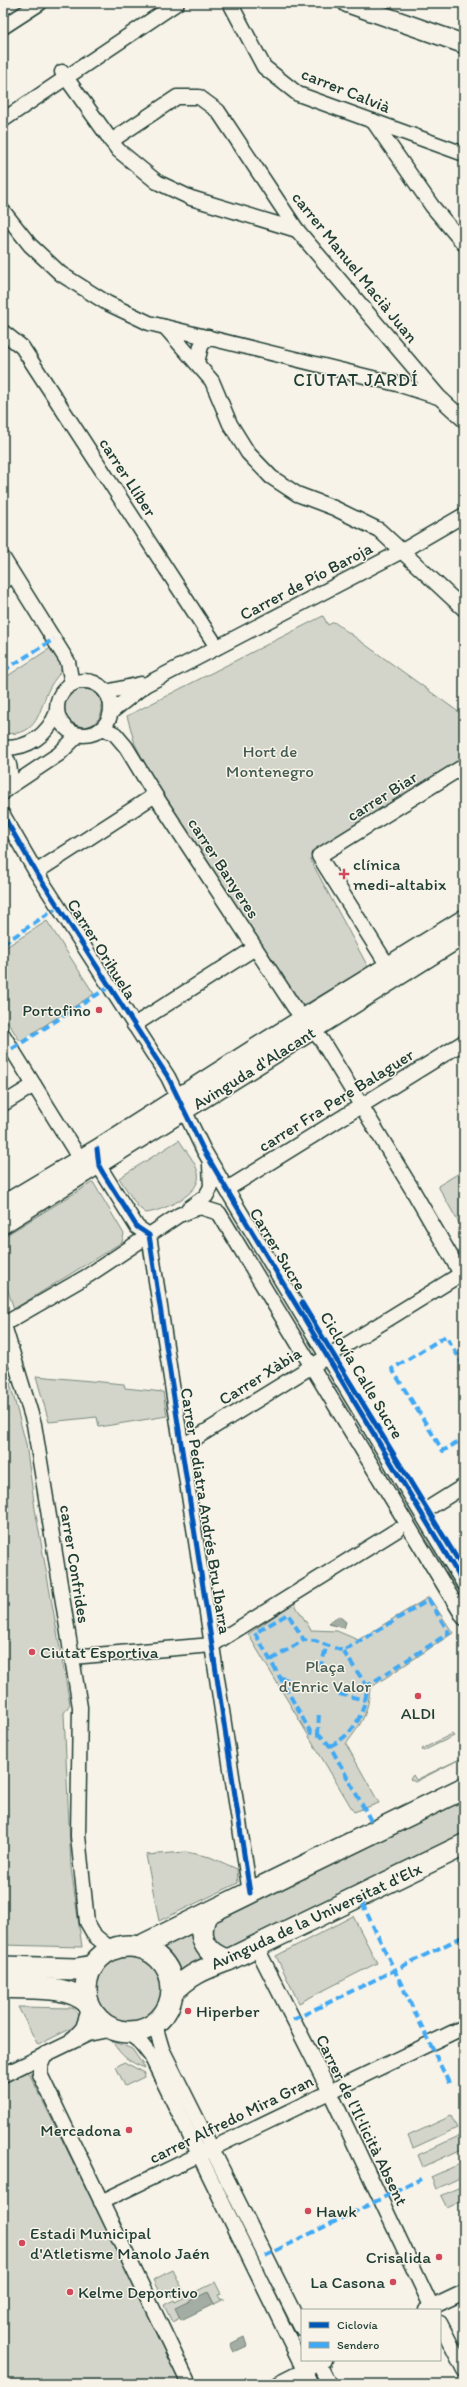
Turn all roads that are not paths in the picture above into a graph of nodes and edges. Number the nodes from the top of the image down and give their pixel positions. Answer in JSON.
{"nodes":[{"id":1,"x":40,"y":3,"type":"edge"},
{"id":2,"x":161,"y":3,"type":"edge"},
{"id":3,"x":177,"y":3,"type":"edge"},
{"id":4,"x":230,"y":3,"type":"edge"},
{"id":5,"x":347,"y":3,"type":"edge"},
{"id":6,"x":376,"y":3,"type":"edge"},
{"id":7,"x":3,"y":27,"type":"edge"},
{"id":8,"x":464,"y":34,"type":"edge"},
{"id":9,"x":464,"y":44,"type":"edge"},
{"id":10,"x":64,"y":75,"type":"junction"},
{"id":11,"x":3,"y":111,"type":"edge"},
{"id":12,"x":3,"y":120,"type":"edge"},
{"id":13,"x":373,"y":121,"type":"junction"},
{"id":14,"x":111,"y":141,"type":"junction"},
{"id":15,"x":464,"y":154,"type":"edge"},
{"id":16,"x":278,"y":202,"type":"junction"},
{"id":17,"x":3,"y":211,"type":"edge"},
{"id":18,"x":259,"y":217,"type":"junction"},
{"id":19,"x":297,"y":230,"type":"junction"},
{"id":20,"x":464,"y":244,"type":"edge"},
{"id":21,"x":165,"y":327,"type":"junction"},
{"id":22,"x":5,"y":336,"type":"edge"},
{"id":23,"x":208,"y":337,"type":"junction"},
{"id":24,"x":197,"y":363,"type":"junction"},
{"id":25,"x":413,"y":368,"type":"junction"},
{"id":26,"x":397,"y":384,"type":"junction"},
{"id":27,"x":439,"y":397,"type":"junction"},
{"id":28,"x":464,"y":420,"type":"edge"},
{"id":29,"x":464,"y":515,"type":"edge"},
{"id":30,"x":402,"y":551,"type":"junction"},
{"id":31,"x":3,"y":558,"type":"edge"},
{"id":32,"x":8,"y":579,"type":"edge"},
{"id":33,"x":464,"y":609,"type":"edge"},
{"id":34,"x":217,"y":647,"type":"junction"},
{"id":35,"x":162,"y":676,"type":"junction"},
{"id":36,"x":72,"y":684,"type":"junction"},
{"id":37,"x":106,"y":692,"type":"junction"},
{"id":38,"x":57,"y":712,"type":"junction"},
{"id":39,"x":111,"y":712,"type":"junction"},
{"id":40,"x":103,"y":728,"type":"junction"},
{"id":41,"x":78,"y":735,"type":"junction"},
{"id":42,"x":3,"y":748,"type":"edge"},
{"id":43,"x":3,"y":753,"type":"edge"},
{"id":44,"x":464,"y":766,"type":"edge"},
{"id":45,"x":4,"y":792,"type":"edge"},
{"id":46,"x":154,"y":795,"type":"junction"},
{"id":47,"x":3,"y":815,"type":"edge"},
{"id":48,"x":36,"y":872,"type":"junction"},
{"id":49,"x":464,"y":919,"type":"edge"},
{"id":50,"x":464,"y":935,"type":"edge"},
{"id":51,"x":255,"y":948,"type":"junction"},
{"id":52,"x":388,"y":966,"type":"junction"},
{"id":53,"x":309,"y":1024,"type":"junction"},
{"id":54,"x":134,"y":1025,"type":"junction"},
{"id":55,"x":3,"y":1034,"type":"edge"},
{"id":56,"x":464,"y":1042,"type":"edge"},
{"id":57,"x":34,"y":1085,"type":"junction"},
{"id":58,"x":3,"y":1104,"type":"edge"},
{"id":59,"x":183,"y":1104,"type":"junction"},
{"id":60,"x":362,"y":1106,"type":"junction"},
{"id":61,"x":98,"y":1158,"type":"junction"},
{"id":62,"x":80,"y":1159,"type":"junction"},
{"id":63,"x":210,"y":1161,"type":"junction"},
{"id":64,"x":227,"y":1189,"type":"junction"},
{"id":65,"x":3,"y":1205,"type":"edge"},
{"id":66,"x":179,"y":1214,"type":"junction"},
{"id":67,"x":3,"y":1224,"type":"edge"},
{"id":68,"x":149,"y":1235,"type":"junction"},
{"id":69,"x":462,"y":1277,"type":"edge"},
{"id":70,"x":3,"y":1323,"type":"edge"},
{"id":71,"x":326,"y":1357,"type":"junction"},
{"id":72,"x":312,"y":1365,"type":"junction"},
{"id":73,"x":181,"y":1447,"type":"junction"},
{"id":74,"x":464,"y":1486,"type":"edge"},
{"id":75,"x":432,"y":1506,"type":"dead end"},
{"id":76,"x":397,"y":1530,"type":"dead end"},
{"id":77,"x":464,"y":1584,"type":"edge"},
{"id":78,"x":464,"y":1618,"type":"edge"},
{"id":79,"x":212,"y":1645,"type":"junction"},
{"id":80,"x":72,"y":1657,"type":"junction"},
{"id":81,"x":464,"y":1788,"type":"edge"},
{"id":82,"x":463,"y":1848,"type":"edge"},
{"id":83,"x":250,"y":1893,"type":"junction"},
{"id":84,"x":208,"y":1914,"type":"junction"},
{"id":85,"x":256,"y":1946,"type":"junction"},
{"id":86,"x":138,"y":1947,"type":"junction"},
{"id":87,"x":112,"y":1950,"type":"junction"},
{"id":88,"x":228,"y":1960,"type":"junction"},
{"id":89,"x":93,"y":1966,"type":"junction"},
{"id":90,"x":3,"y":1967,"type":"edge"},
{"id":91,"x":3,"y":1987,"type":"edge"},
{"id":92,"x":172,"y":1993,"type":"junction"},
{"id":93,"x":89,"y":2005,"type":"junction"},
{"id":94,"x":157,"y":2021,"type":"junction"},
{"id":95,"x":464,"y":2027,"type":"edge"},
{"id":96,"x":120,"y":2030,"type":"junction"},
{"id":97,"x":50,"y":2053,"type":"junction"},
{"id":98,"x":24,"y":2064,"type":"junction"},
{"id":99,"x":40,"y":2074,"type":"junction"},
{"id":100,"x":3,"y":2075,"type":"edge"},
{"id":101,"x":330,"y":2092,"type":"junction"},
{"id":102,"x":205,"y":2152,"type":"junction"},
{"id":103,"x":101,"y":2202,"type":"junction"},
{"id":104,"x":464,"y":2292,"type":"edge"},
{"id":105,"x":431,"y":2309,"type":"edge"},
{"id":106,"x":441,"y":2325,"type":"edge"},
{"id":107,"x":301,"y":2328,"type":"edge"},
{"id":108,"x":320,"y":2361,"type":"edge"},
{"id":109,"x":464,"y":2370,"type":"edge"},
{"id":110,"x":308,"y":2377,"type":"edge"},
{"id":111,"x":189,"y":2384,"type":"edge"},
{"id":112,"x":277,"y":2384,"type":"edge"},
{"id":113,"x":291,"y":2384,"type":"edge"},
{"id":114,"x":329,"y":2384,"type":"edge"}],
"edges":[{"from":1,"to":7,"type":"street"},
{"from":2,"to":10,"type":"street"},
{"from":3,"to":10,"type":"street"},
{"from":4,"to":13,"type":"street","name":"carrer Calvià"},
{"from":5,"to":9,"type":"main road"},
{"from":6,"to":8,"type":"main road"},
{"from":10,"to":11,"type":"street"},
{"from":10,"to":12,"type":"street"},
{"from":10,"to":14,"type":"street"},
{"from":13,"to":15,"type":"street","name":"carrer Calvià"},
{"from":13,"to":20,"type":"street"},
{"from":14,"to":16,"type":"street","name":"carrer Manuel Macià Juan"},
{"from":14,"to":18,"type":"street"},
{"from":16,"to":18,"type":"street"},
{"from":16,"to":19,"type":"street","name":"carrer Manuel Macià Juan"},
{"from":17,"to":21,"type":"street"},
{"from":18,"to":19,"type":"street"},
{"from":19,"to":25,"type":"street","name":"carrer Manuel Macià Juan"},
{"from":21,"to":23,"type":"street"},
{"from":21,"to":24,"type":"street"},
{"from":22,"to":34,"type":"street","name":"carrer Llíber"},
{"from":23,"to":24,"type":"street"},
{"from":23,"to":26,"type":"street"},
{"from":24,"to":30,"type":"street"},
{"from":25,"to":26,"type":"street"},
{"from":25,"to":27,"type":"street","name":"carrer Manuel Macià Juan"},
{"from":26,"to":27,"type":"street"},
{"from":27,"to":28,"type":"street","name":"carrer Manuel Macià Juan"},
{"from":29,"to":30,"type":"street","name":"Carrer de Pío Baroja"},
{"from":30,"to":33,"type":"street"},
{"from":30,"to":34,"type":"street","name":"Carrer de Pío Baroja"},
{"from":31,"to":32,"type":"street"},
{"from":32,"to":36,"type":"street"},
{"from":34,"to":35,"type":"street","name":"Carrer de Pío Baroja"},
{"from":35,"to":37,"type":"street","name":"Carrer de Pío Baroja"},
{"from":35,"to":39,"type":"street","name":"Carrer de Pío Baroja"},
{"from":36,"to":37,"type":"street"},
{"from":36,"to":38,"type":"street"},
{"from":37,"to":39,"type":"street"},
{"from":38,"to":41,"type":"street"},
{"from":38,"to":42,"type":"street"},
{"from":39,"to":40,"type":"street"},
{"from":40,"to":41,"type":"street"},
{"from":40,"to":46,"type":"street","name":"carrer Banyeres"},
{"from":41,"to":45,"type":"street"},
{"from":43,"to":45,"type":"street"},
{"from":44,"to":52,"type":"street","name":"carrer Biar"},
{"from":46,"to":48,"type":"street"},
{"from":46,"to":51,"type":"street","name":"carrer Banyeres"},
{"from":47,"to":48,"type":"street","name":"Carrer Orihuela"},
{"from":48,"to":54,"type":"street","name":"Carrer Orihuela"},
{"from":49,"to":52,"type":"main road","name":"Avinguda d'Alacant"},
{"from":50,"to":53,"type":"main road","name":"Avinguda d'Alacant"},
{"from":51,"to":53,"type":"street","name":"carrer Banyeres"},
{"from":51,"to":54,"type":"street"},
{"from":52,"to":53,"type":"main road","name":"Avinguda d'Alacant"},
{"from":53,"to":59,"type":"main road","name":"Avinguda d'Alacant"},
{"from":53,"to":60,"type":"street","name":"carrer Banyeres"},
{"from":54,"to":59,"type":"street","name":"Carrer Orihuela"},
{"from":55,"to":57,"type":"street"},
{"from":56,"to":60,"type":"street","name":"carrer Fra Pere Balaguer"},
{"from":57,"to":58,"type":"street"},
{"from":57,"to":62,"type":"street"},
{"from":59,"to":61,"type":"main road","name":"Avinguda d'Alacant"},
{"from":59,"to":63,"type":"street","name":"Carrer Sucre"},
{"from":60,"to":64,"type":"street","name":"carrer Fra Pere Balaguer"},
{"from":60,"to":69,"type":"street","name":"carrer Banyeres"},
{"from":61,"to":62,"type":"main road","name":"Avinguda d'Alacant"},
{"from":61,"to":67,"type":"main road","name":"Avinguda d'Alacant"},
{"from":61,"to":68,"type":"street"},
{"from":62,"to":65,"type":"main road","name":"Avinguda d'Alacant"},
{"from":63,"to":64,"type":"street","name":"Carrer Sucre"},
{"from":63,"to":66,"type":"street","name":"Carrer Sucre"},
{"from":64,"to":71,"type":"street","name":"Carrer Sucre"},
{"from":66,"to":68,"type":"street"},
{"from":66,"to":72,"type":"street","name":"Carrer Sucre"},
{"from":68,"to":70,"type":"street"},
{"from":68,"to":73,"type":"street","name":"Carrer Pediatra Andrés Bru Ibarra"},
{"from":69,"to":71,"type":"street","name":"Carrer Xàbia"},
{"from":70,"to":80,"type":"street","name":"carrer Confrides"},
{"from":71,"to":72,"type":"street","name":"Carrer Xàbia"},
{"from":71,"to":77,"type":"street","name":"Carrer Sucre"},
{"from":72,"to":73,"type":"street","name":"Carrer Xàbia"},
{"from":72,"to":78,"type":"street","name":"Carrer Sucre"},
{"from":73,"to":79,"type":"street","name":"Carrer Pediatra Andrés Bru Ibarra"},
{"from":74,"to":75,"type":"street"},
{"from":76,"to":79,"type":"street"},
{"from":79,"to":80,"type":"street"},
{"from":79,"to":83,"type":"street","name":"Carrer Pediatra Andrés Bru Ibarra"},
{"from":80,"to":87,"type":"street","name":"carrer Confrides"},
{"from":81,"to":83,"type":"highway"},
{"from":82,"to":85,"type":"highway","name":"Avinguda de la Universitat d'Elx"},
{"from":83,"to":84,"type":"highway"},
{"from":84,"to":86,"type":"highway"},
{"from":84,"to":88,"type":"highway"},
{"from":85,"to":88,"type":"highway","name":"Avinguda de la Universitat d'Elx"},
{"from":85,"to":101,"type":"street","name":"Carrer de l'Il·licità Absent"},
{"from":86,"to":87,"type":"highway"},
{"from":86,"to":92,"type":"highway"},
{"from":87,"to":89,"type":"highway"},
{"from":88,"to":92,"type":"highway","name":"Avinguda de la Universitat d'Elx"},
{"from":89,"to":90,"type":"highway"},
{"from":89,"to":93,"type":"highway"},
{"from":91,"to":93,"type":"highway"},
{"from":92,"to":94,"type":"highway"},
{"from":93,"to":96,"type":"highway"},
{"from":93,"to":97,"type":"street"},
{"from":94,"to":96,"type":"highway"},
{"from":94,"to":102,"type":"street"},
{"from":95,"to":101,"type":"street","name":"carrer Alfredo Mira Gran"},
{"from":96,"to":97,"type":"street"},
{"from":96,"to":102,"type":"street"},
{"from":97,"to":98,"type":"street"},
{"from":97,"to":99,"type":"street"},
{"from":98,"to":99,"type":"street"},
{"from":98,"to":100,"type":"street"},
{"from":99,"to":103,"type":"street"},
{"from":101,"to":102,"type":"street","name":"carrer Alfredo Mira Gran"},
{"from":101,"to":105,"type":"street","name":"Carrer de l'Il·licità Absent"},
{"from":102,"to":103,"type":"street","name":"carrer Alfredo Mira Gran"},
{"from":102,"to":107,"type":"street"},
{"from":102,"to":110,"type":"street"},
{"from":103,"to":111,"type":"street"},
{"from":104,"to":105,"type":"street"},
{"from":106,"to":109,"type":"street"},
{"from":108,"to":110,"type":"street"},
{"from":108,"to":114,"type":"street"},
{"from":110,"to":112,"type":"street"},
{"from":110,"to":113,"type":"street"}]}
